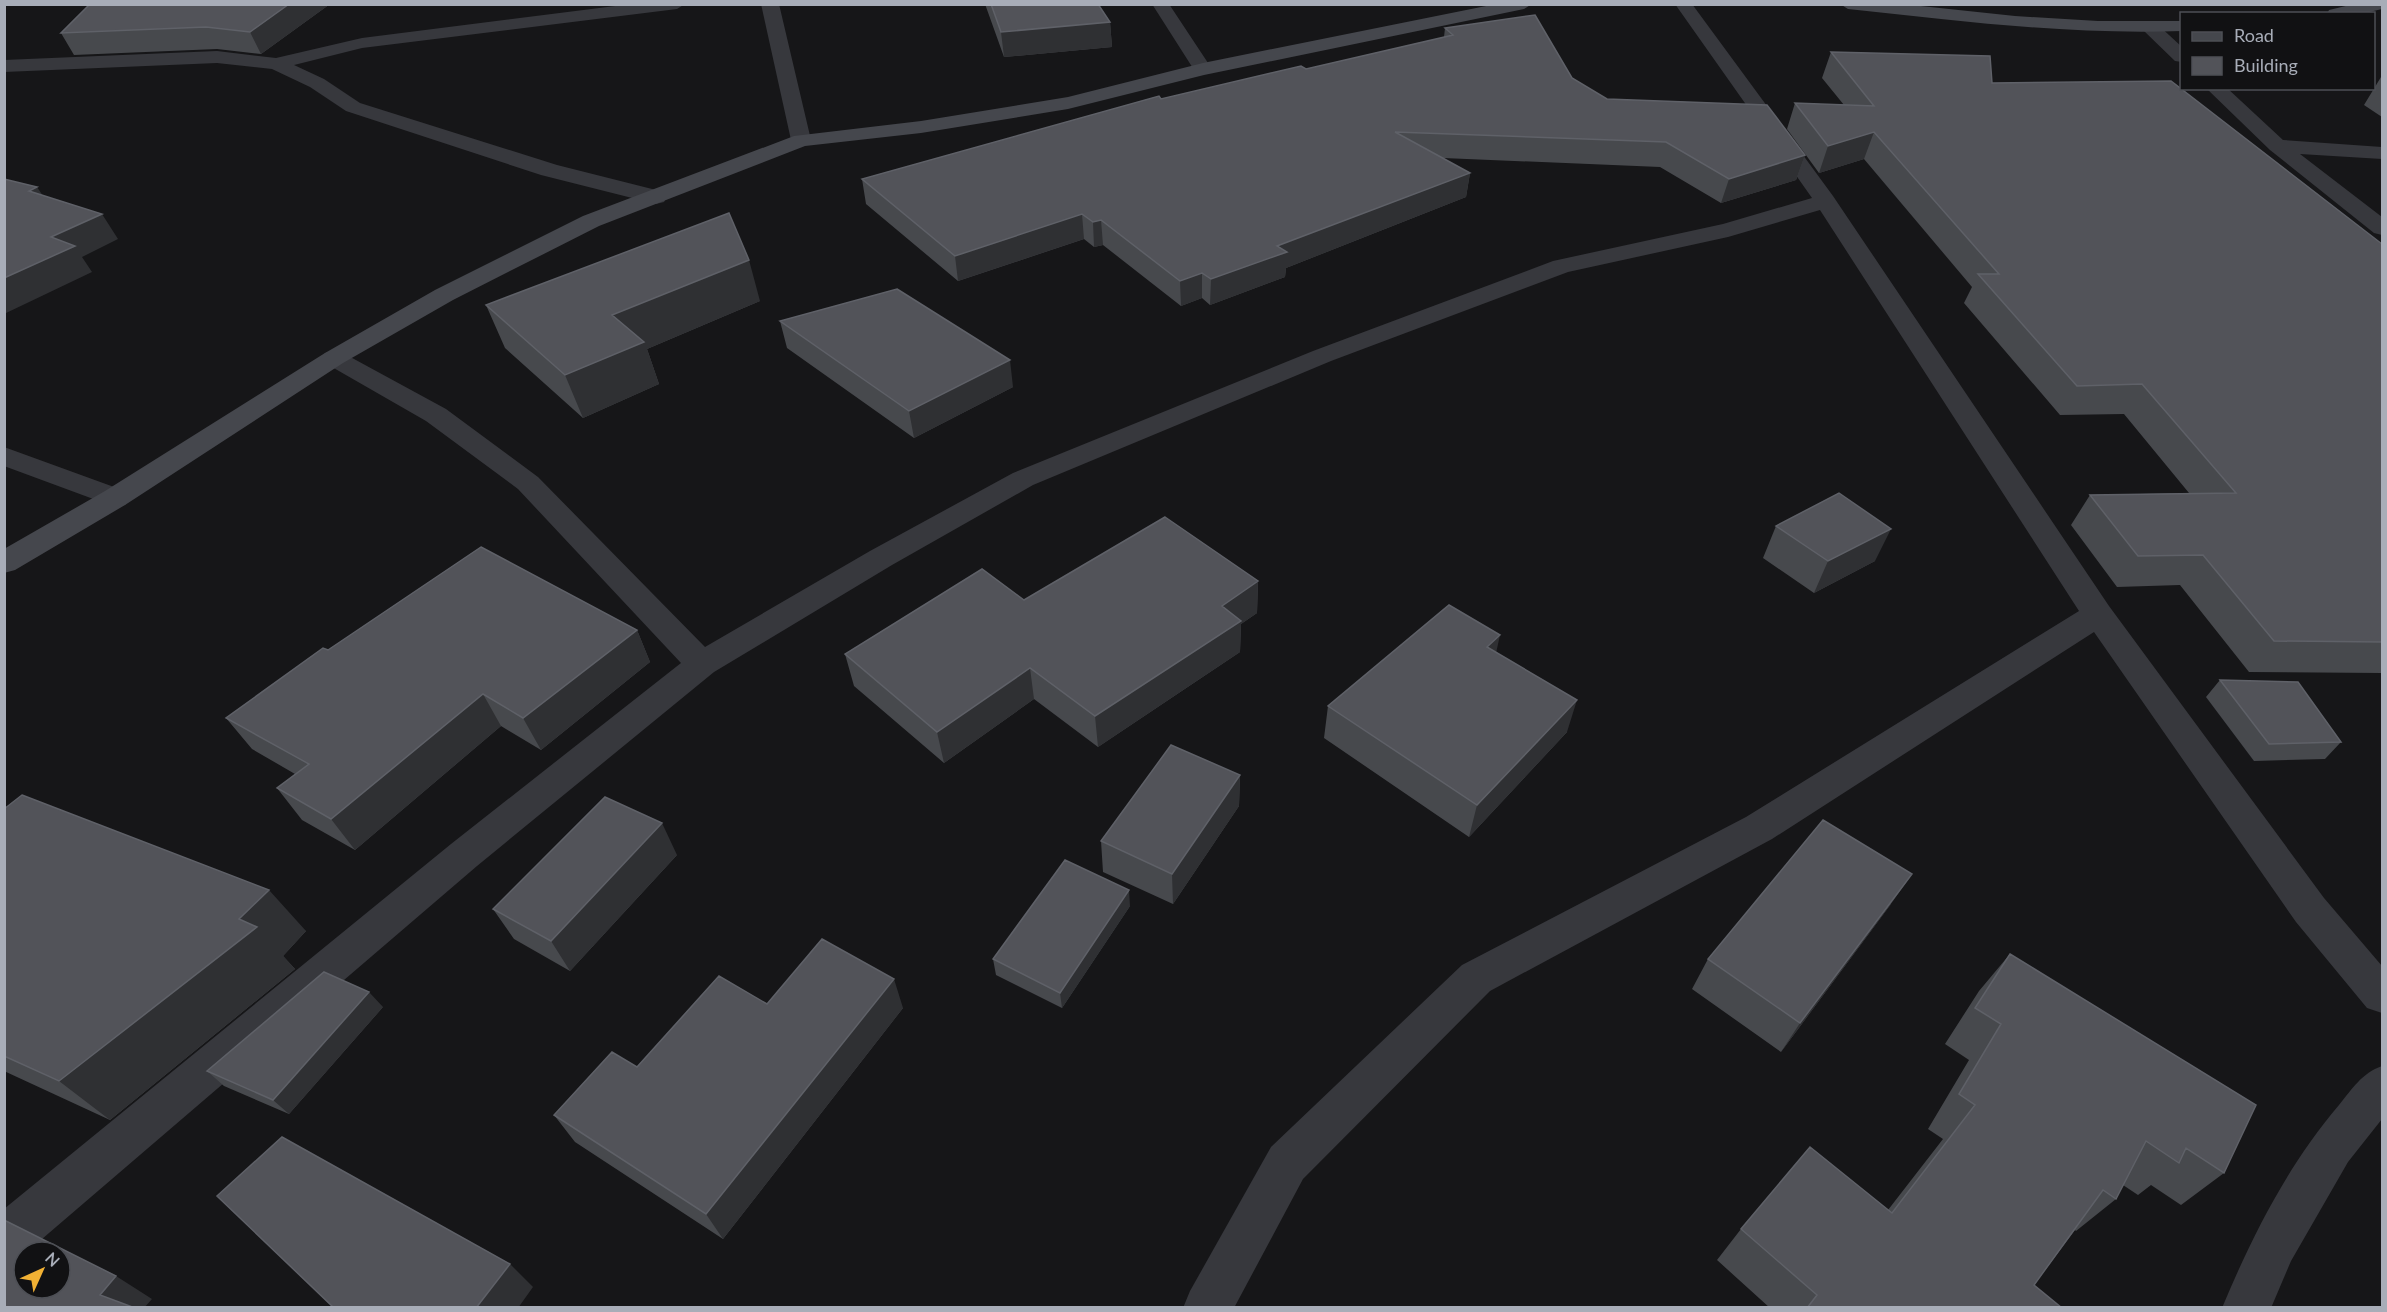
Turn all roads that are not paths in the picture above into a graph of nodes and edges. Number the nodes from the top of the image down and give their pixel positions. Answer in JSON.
{"nodes":[{"id":1,"x":677,"y":4,"type":"edge"},
{"id":2,"x":770,"y":4,"type":"edge"},
{"id":3,"x":1160,"y":4,"type":"edge"},
{"id":4,"x":1524,"y":4,"type":"edge"},
{"id":5,"x":1683,"y":4,"type":"edge"},
{"id":6,"x":1848,"y":4,"type":"edge"},
{"id":7,"x":2380,"y":4,"type":"edge"},
{"id":8,"x":2344,"y":12,"type":"edge"},
{"id":9,"x":2180,"y":26,"type":"edge"},
{"id":10,"x":2150,"y":27,"type":"junction"},
{"id":11,"x":2180,"y":56,"type":"edge"},
{"id":12,"x":276,"y":64,"type":"junction"},
{"id":13,"x":4,"y":66,"type":"edge"},
{"id":14,"x":1203,"y":69,"type":"junction"},
{"id":15,"x":2217,"y":90,"type":"edge"},
{"id":16,"x":801,"y":140,"type":"junction"},
{"id":17,"x":2277,"y":146,"type":"junction"},
{"id":18,"x":2382,"y":153,"type":"edge"},
{"id":19,"x":656,"y":197,"type":"junction"},
{"id":20,"x":1825,"y":201,"type":"junction"},
{"id":21,"x":2382,"y":228,"type":"edge"},
{"id":22,"x":334,"y":358,"type":"junction"},
{"id":23,"x":4,"y":456,"type":"edge"},
{"id":24,"x":115,"y":498,"type":"junction"},
{"id":25,"x":4,"y":563,"type":"edge"},
{"id":26,"x":2098,"y":614,"type":"junction"},
{"id":27,"x":702,"y":664,"type":"junction"},
{"id":28,"x":2382,"y":994,"type":"edge"},
{"id":29,"x":2382,"y":1086,"type":"edge"},
{"id":30,"x":4,"y":1240,"type":"edge"},
{"id":31,"x":1207,"y":1308,"type":"edge"},
{"id":32,"x":2246,"y":1308,"type":"edge"}],
"edges":[{"from":1,"to":12,"type":"street"},
{"from":2,"to":16,"type":"street"},
{"from":3,"to":14,"type":"street"},
{"from":4,"to":14,"type":"street"},
{"from":5,"to":20,"type":"street"},
{"from":6,"to":10,"type":"street"},
{"from":7,"to":8,"type":"street"},
{"from":9,"to":10,"type":"street"},
{"from":10,"to":11,"type":"street"},
{"from":12,"to":13,"type":"street"},
{"from":12,"to":19,"type":"street"},
{"from":14,"to":16,"type":"street"},
{"from":15,"to":17,"type":"street"},
{"from":16,"to":19,"type":"street"},
{"from":17,"to":18,"type":"street"},
{"from":17,"to":21,"type":"street"},
{"from":19,"to":22,"type":"street"},
{"from":20,"to":26,"type":"street"},
{"from":20,"to":27,"type":"street"},
{"from":22,"to":24,"type":"street"},
{"from":22,"to":27,"type":"street"},
{"from":23,"to":24,"type":"street"},
{"from":24,"to":25,"type":"street"},
{"from":26,"to":28,"type":"street"},
{"from":26,"to":31,"type":"street"},
{"from":27,"to":30,"type":"street"},
{"from":29,"to":32,"type":"street"}]}
